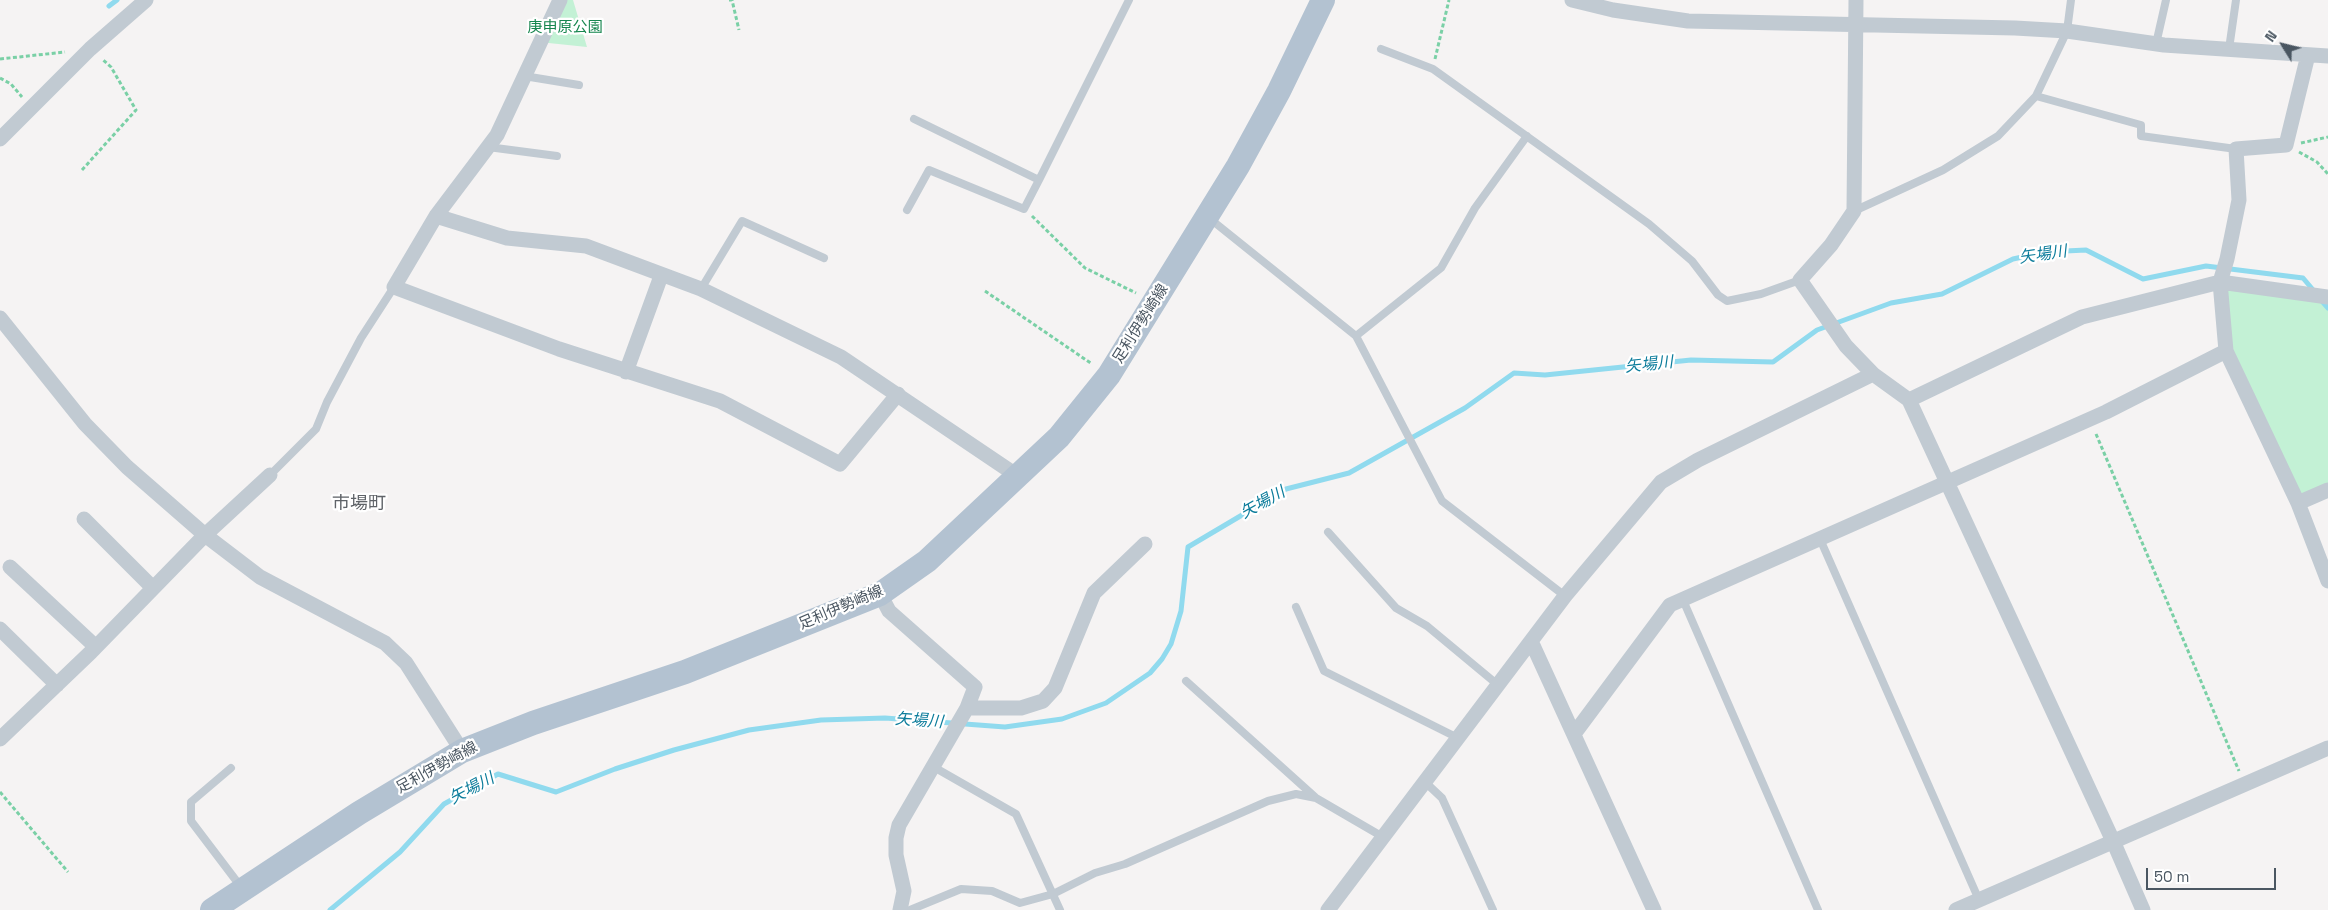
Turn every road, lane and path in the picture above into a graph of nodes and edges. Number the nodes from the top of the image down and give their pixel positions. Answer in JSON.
{"nodes":[{"id":1,"x":146,"y":0,"type":"edge"},
{"id":2,"x":560,"y":0,"type":"edge"},
{"id":3,"x":729,"y":0,"type":"edge"},
{"id":4,"x":1129,"y":0,"type":"edge"},
{"id":5,"x":1323,"y":0,"type":"edge"},
{"id":6,"x":1449,"y":0,"type":"edge"},
{"id":7,"x":1572,"y":0,"type":"edge"},
{"id":8,"x":1856,"y":0,"type":"edge"},
{"id":9,"x":2070,"y":0,"type":"edge"},
{"id":10,"x":2166,"y":0,"type":"edge"},
{"id":11,"x":2236,"y":0,"type":"edge"},
{"id":12,"x":1856,"y":23,"type":"junction"},
{"id":13,"x":739,"y":30,"type":"dead end"},
{"id":14,"x":2067,"y":31,"type":"junction"},
{"id":15,"x":2156,"y":44,"type":"junction"},
{"id":16,"x":90,"y":49,"type":"junction"},
{"id":17,"x":1382,"y":49,"type":"dead end"},
{"id":18,"x":2230,"y":49,"type":"junction"},
{"id":19,"x":2308,"y":55,"type":"junction"},
{"id":20,"x":2328,"y":56,"type":"edge"},
{"id":21,"x":0,"y":59,"type":"edge"},
{"id":22,"x":111,"y":67,"type":"dead end"},
{"id":23,"x":1433,"y":69,"type":"junction"},
{"id":24,"x":524,"y":76,"type":"junction"},
{"id":25,"x":0,"y":78,"type":"edge"},
{"id":26,"x":579,"y":85,"type":"dead end"},
{"id":27,"x":2036,"y":96,"type":"junction"},
{"id":28,"x":28,"y":110,"type":"junction"},
{"id":29,"x":914,"y":119,"type":"dead end"},
{"id":30,"x":1526,"y":136,"type":"junction"},
{"id":31,"x":2328,"y":137,"type":"edge"},
{"id":32,"x":0,"y":139,"type":"edge"},
{"id":33,"x":2286,"y":146,"type":"junction"},
{"id":34,"x":488,"y":147,"type":"junction"},
{"id":35,"x":2236,"y":149,"type":"junction"},
{"id":36,"x":557,"y":156,"type":"dead end"},
{"id":37,"x":82,"y":170,"type":"dead end"},
{"id":38,"x":2328,"y":174,"type":"edge"},
{"id":39,"x":1039,"y":180,"type":"junction"},
{"id":40,"x":1024,"y":208,"type":"junction"},
{"id":41,"x":907,"y":210,"type":"dead end"},
{"id":42,"x":1854,"y":211,"type":"junction"},
{"id":43,"x":436,"y":216,"type":"junction"},
{"id":44,"x":1208,"y":216,"type":"junction"},
{"id":45,"x":824,"y":258,"type":"dead end"},
{"id":46,"x":662,"y":276,"type":"junction"},
{"id":47,"x":1800,"y":280,"type":"junction"},
{"id":48,"x":2220,"y":282,"type":"junction"},
{"id":49,"x":394,"y":287,"type":"junction"},
{"id":50,"x":701,"y":289,"type":"junction"},
{"id":51,"x":985,"y":291,"type":"dead end"},
{"id":52,"x":2328,"y":296,"type":"edge"},
{"id":53,"x":1156,"y":303,"type":"junction"},
{"id":54,"x":0,"y":318,"type":"edge"},
{"id":55,"x":1356,"y":336,"type":"junction"},
{"id":56,"x":2226,"y":351,"type":"junction"},
{"id":57,"x":626,"y":372,"type":"junction"},
{"id":58,"x":1873,"y":374,"type":"junction"},
{"id":59,"x":1109,"y":375,"type":"junction"},
{"id":60,"x":898,"y":394,"type":"junction"},
{"id":61,"x":1909,"y":400,"type":"junction"},
{"id":62,"x":2090,"y":420,"type":"junction"},
{"id":63,"x":270,"y":475,"type":"joint"},
{"id":64,"x":1019,"y":477,"type":"junction"},
{"id":65,"x":1947,"y":483,"type":"junction"},
{"id":66,"x":2328,"y":490,"type":"edge"},
{"id":67,"x":2298,"y":503,"type":"junction"},
{"id":68,"x":84,"y":519,"type":"dead end"},
{"id":69,"x":1328,"y":532,"type":"dead end"},
{"id":70,"x":205,"y":536,"type":"junction"},
{"id":71,"x":1820,"y":539,"type":"junction"},
{"id":72,"x":1146,"y":544,"type":"dead end"},
{"id":73,"x":10,"y":567,"type":"dead end"},
{"id":74,"x":2328,"y":581,"type":"edge"},
{"id":75,"x":153,"y":588,"type":"junction"},
{"id":76,"x":880,"y":594,"type":"junction"},
{"id":77,"x":1565,"y":596,"type":"junction"},
{"id":78,"x":1683,"y":600,"type":"junction"},
{"id":79,"x":1296,"y":607,"type":"dead end"},
{"id":80,"x":0,"y":629,"type":"edge"},
{"id":81,"x":1532,"y":641,"type":"junction"},
{"id":82,"x":96,"y":646,"type":"junction"},
{"id":83,"x":1186,"y":681,"type":"dead end"},
{"id":84,"x":57,"y":685,"type":"junction"},
{"id":85,"x":1498,"y":685,"type":"junction"},
{"id":86,"x":967,"y":708,"type":"junction"},
{"id":87,"x":1574,"y":734,"type":"junction"},
{"id":88,"x":1458,"y":738,"type":"junction"},
{"id":89,"x":0,"y":740,"type":"edge"},
{"id":90,"x":2328,"y":748,"type":"edge"},
{"id":91,"x":462,"y":751,"type":"junction"},
{"id":92,"x":932,"y":766,"type":"junction"},
{"id":93,"x":231,"y":768,"type":"dead end"},
{"id":94,"x":1424,"y":782,"type":"junction"},
{"id":95,"x":2245,"y":784,"type":"junction"},
{"id":96,"x":0,"y":792,"type":"edge"},
{"id":97,"x":1316,"y":798,"type":"junction"},
{"id":98,"x":1382,"y":837,"type":"junction"},
{"id":99,"x":2113,"y":841,"type":"junction"},
{"id":100,"x":68,"y":872,"type":"dead end"},
{"id":101,"x":243,"y":890,"type":"junction"},
{"id":102,"x":1053,"y":894,"type":"junction"},
{"id":103,"x":1979,"y":900,"type":"junction"},
{"id":104,"x":212,"y":910,"type":"edge"},
{"id":105,"x":900,"y":910,"type":"edge"},
{"id":106,"x":910,"y":910,"type":"edge"},
{"id":107,"x":1060,"y":910,"type":"edge"},
{"id":108,"x":1328,"y":910,"type":"edge"},
{"id":109,"x":1493,"y":910,"type":"edge"},
{"id":110,"x":1654,"y":910,"type":"edge"},
{"id":111,"x":1818,"y":910,"type":"edge"},
{"id":112,"x":1956,"y":910,"type":"edge"},
{"id":113,"x":2143,"y":910,"type":"edge"}],
"edges":[{"from":1,"to":16,"type":"street"},
{"from":2,"to":24,"type":"street"},
{"from":3,"to":13,"type":"path"},
{"from":4,"to":39,"type":"lane"},
{"from":5,"to":44,"type":"main road","name":"足利伊勢崎線"},
{"from":6,"to":23,"type":"path"},
{"from":7,"to":12,"type":"street"},
{"from":8,"to":12,"type":"street"},
{"from":9,"to":14,"type":"lane"},
{"from":10,"to":15,"type":"lane"},
{"from":11,"to":18,"type":"lane"},
{"from":12,"to":14,"type":"street"},
{"from":12,"to":42,"type":"street"},
{"from":14,"to":15,"type":"street"},
{"from":14,"to":27,"type":"lane"},
{"from":15,"to":18,"type":"street"},
{"from":16,"to":21,"type":"path"},
{"from":16,"to":28,"type":"street"},
{"from":17,"to":23,"type":"lane"},
{"from":18,"to":19,"type":"street"},
{"from":19,"to":20,"type":"street"},
{"from":19,"to":33,"type":"street"},
{"from":22,"to":37,"type":"path"},
{"from":23,"to":30,"type":"lane"},
{"from":24,"to":26,"type":"lane"},
{"from":24,"to":34,"type":"street"},
{"from":25,"to":28,"type":"path"},
{"from":27,"to":35,"type":"lane"},
{"from":27,"to":42,"type":"lane"},
{"from":28,"to":32,"type":"street"},
{"from":29,"to":39,"type":"lane"},
{"from":30,"to":47,"type":"lane"},
{"from":30,"to":55,"type":"lane"},
{"from":31,"to":33,"type":"path"},
{"from":33,"to":35,"type":"street"},
{"from":33,"to":38,"type":"path"},
{"from":34,"to":36,"type":"lane"},
{"from":34,"to":43,"type":"street"},
{"from":35,"to":48,"type":"street"},
{"from":39,"to":40,"type":"lane"},
{"from":40,"to":41,"type":"lane"},
{"from":40,"to":53,"type":"path"},
{"from":42,"to":47,"type":"street"},
{"from":43,"to":46,"type":"street"},
{"from":43,"to":49,"type":"street"},
{"from":44,"to":53,"type":"main road","name":"足利伊勢崎線"},
{"from":44,"to":55,"type":"lane"},
{"from":45,"to":50,"type":"lane"},
{"from":46,"to":50,"type":"street"},
{"from":46,"to":57,"type":"street"},
{"from":47,"to":58,"type":"street"},
{"from":48,"to":52,"type":"street"},
{"from":48,"to":56,"type":"street"},
{"from":48,"to":61,"type":"street"},
{"from":49,"to":57,"type":"street"},
{"from":49,"to":63,"type":"lane"},
{"from":50,"to":60,"type":"street"},
{"from":51,"to":59,"type":"path"},
{"from":53,"to":59,"type":"main road","name":"足利伊勢崎線"},
{"from":54,"to":70,"type":"street"},
{"from":55,"to":77,"type":"lane"},
{"from":56,"to":62,"type":"street"},
{"from":56,"to":67,"type":"street"},
{"from":57,"to":60,"type":"street"},
{"from":58,"to":61,"type":"street"},
{"from":58,"to":77,"type":"street"},
{"from":59,"to":64,"type":"main road","name":"足利伊勢崎線"},
{"from":60,"to":64,"type":"street"},
{"from":61,"to":65,"type":"street"},
{"from":62,"to":65,"type":"street"},
{"from":62,"to":95,"type":"path"},
{"from":63,"to":70,"type":"street"},
{"from":64,"to":76,"type":"main road","name":"足利伊勢崎線"},
{"from":65,"to":71,"type":"street"},
{"from":65,"to":99,"type":"street"},
{"from":66,"to":67,"type":"street"},
{"from":67,"to":74,"type":"street"},
{"from":68,"to":75,"type":"street"},
{"from":69,"to":85,"type":"lane"},
{"from":70,"to":75,"type":"street"},
{"from":70,"to":91,"type":"street"},
{"from":71,"to":78,"type":"street"},
{"from":71,"to":103,"type":"lane"},
{"from":72,"to":86,"type":"street"},
{"from":73,"to":82,"type":"street"},
{"from":75,"to":82,"type":"street"},
{"from":76,"to":86,"type":"street"},
{"from":76,"to":91,"type":"main road","name":"足利伊勢崎線"},
{"from":77,"to":81,"type":"street"},
{"from":78,"to":87,"type":"street"},
{"from":78,"to":111,"type":"lane"},
{"from":79,"to":88,"type":"lane"},
{"from":80,"to":84,"type":"street"},
{"from":81,"to":85,"type":"street"},
{"from":81,"to":87,"type":"street"},
{"from":82,"to":84,"type":"street"},
{"from":83,"to":97,"type":"lane"},
{"from":84,"to":89,"type":"street"},
{"from":85,"to":88,"type":"street"},
{"from":86,"to":92,"type":"street"},
{"from":87,"to":110,"type":"street"},
{"from":88,"to":94,"type":"street"},
{"from":90,"to":95,"type":"street"},
{"from":91,"to":101,"type":"main road","name":"足利伊勢崎線"},
{"from":92,"to":102,"type":"lane"},
{"from":92,"to":105,"type":"street"},
{"from":93,"to":101,"type":"lane"},
{"from":94,"to":98,"type":"street"},
{"from":94,"to":109,"type":"lane"},
{"from":95,"to":99,"type":"street"},
{"from":96,"to":100,"type":"path"},
{"from":97,"to":98,"type":"lane"},
{"from":97,"to":102,"type":"lane"},
{"from":98,"to":108,"type":"street"},
{"from":99,"to":103,"type":"street"},
{"from":99,"to":113,"type":"street"},
{"from":101,"to":104,"type":"main road","name":"足利伊勢崎線"},
{"from":102,"to":106,"type":"lane"},
{"from":102,"to":107,"type":"lane"},
{"from":103,"to":112,"type":"street"}]}
